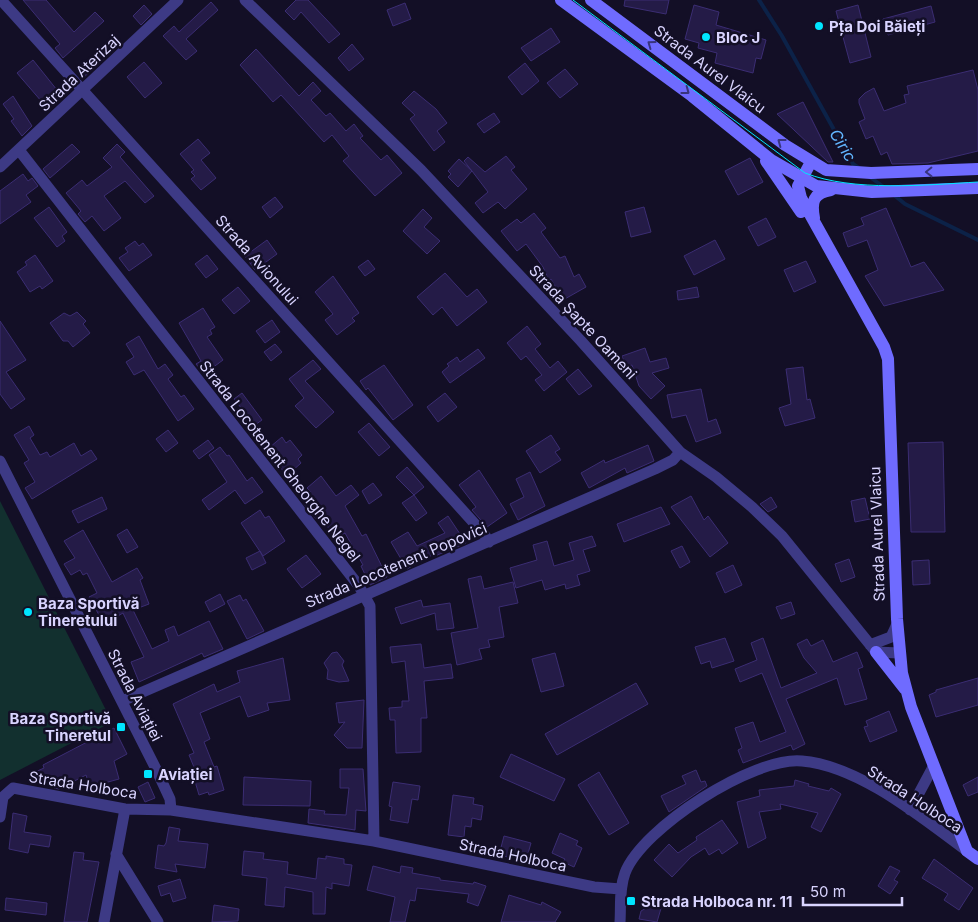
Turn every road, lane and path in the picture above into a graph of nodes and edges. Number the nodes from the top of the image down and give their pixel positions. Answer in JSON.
{"nodes":[{"id":1,"x":1,"y":0,"type":"edge"},
{"id":2,"x":178,"y":0,"type":"edge"},
{"id":3,"x":245,"y":0,"type":"edge"},
{"id":4,"x":562,"y":0,"type":"edge"},
{"id":5,"x":591,"y":0,"type":"edge"},
{"id":6,"x":83,"y":91,"type":"junction"},
{"id":7,"x":757,"y":148,"type":"junction"},
{"id":8,"x":19,"y":150,"type":"junction"},
{"id":9,"x":811,"y":162,"type":"junction"},
{"id":10,"x":0,"y":167,"type":"edge"},
{"id":11,"x":978,"y":169,"type":"edge"},
{"id":12,"x":802,"y":179,"type":"junction"},
{"id":13,"x":978,"y":188,"type":"edge"},
{"id":14,"x":832,"y":190,"type":"junction"},
{"id":15,"x":814,"y":223,"type":"junction"},
{"id":16,"x":680,"y":452,"type":"junction"},
{"id":17,"x":0,"y":461,"type":"edge"},
{"id":18,"x":489,"y":542,"type":"junction"},
{"id":19,"x":364,"y":595,"type":"junction"},
{"id":20,"x":898,"y":624,"type":"junction"},
{"id":21,"x":873,"y":649,"type":"junction"},
{"id":22,"x":899,"y":652,"type":"junction"},
{"id":23,"x":906,"y":690,"type":"junction"},
{"id":24,"x":122,"y":701,"type":"junction"},
{"id":25,"x":934,"y":767,"type":"junction"},
{"id":26,"x":124,"y":809,"type":"junction"},
{"id":27,"x":171,"y":810,"type":"junction"},
{"id":28,"x":910,"y":810,"type":"junction"},
{"id":29,"x":0,"y":817,"type":"edge"},
{"id":30,"x":374,"y":842,"type":"junction"},
{"id":31,"x":967,"y":851,"type":"junction"},
{"id":32,"x":116,"y":854,"type":"junction"},
{"id":33,"x":978,"y":859,"type":"edge"},
{"id":34,"x":621,"y":889,"type":"junction"},
{"id":35,"x":104,"y":922,"type":"edge"},
{"id":36,"x":158,"y":922,"type":"edge"},
{"id":37,"x":620,"y":922,"type":"edge"}],
"edges":[{"from":1,"to":6,"type":"street","name":"Strada Avionului"},
{"from":2,"to":6,"type":"street","name":"Strada Aterizaj"},
{"from":3,"to":16,"type":"street","name":"Strada Șapte Oameni"},
{"from":4,"to":7,"type":"street","name":"Strada Aurel Vlaicu","one_way":true},
{"from":9,"to":5,"type":"street","name":"Strada Aurel Vlaicu","one_way":true},
{"from":6,"to":8,"type":"street","name":"Strada Aterizaj"},
{"from":6,"to":18,"type":"street","name":"Strada Avionului"},
{"from":7,"to":12,"type":"street","name":"Strada Aurel Vlaicu"},
{"from":7,"to":15,"type":"street","name":"Strada Aurel Vlaicu"},
{"from":8,"to":10,"type":"street","name":"Strada Aterizaj"},
{"from":8,"to":19,"type":"street","name":"Strada Locotenent Gheorghe Negel"},
{"from":11,"to":9,"type":"street","name":"Strada Aurel Vlaicu","one_way":true},
{"from":9,"to":12,"type":"street"},
{"from":12,"to":14,"type":"street","name":"Strada Aurel Vlaicu"},
{"from":12,"to":15,"type":"street","name":"Strada Aurel Vlaicu"},
{"from":13,"to":14,"type":"street","name":"Strada Aurel Vlaicu"},
{"from":14,"to":15,"type":"street"},
{"from":15,"to":20,"type":"street","name":"Strada Aurel Vlaicu"},
{"from":16,"to":18,"type":"street","name":"Strada Locotenent Popovici"},
{"from":16,"to":21,"type":"street","name":"Strada Șapte Oameni"},
{"from":17,"to":24,"type":"street","name":"Strada Aviației"},
{"from":18,"to":19,"type":"street","name":"Strada Locotenent Popovici"},
{"from":19,"to":24,"type":"street","name":"Strada Locotenent Popovici"},
{"from":19,"to":30,"type":"street","name":"Strada Locotenent Gheorghe Negel"},
{"from":20,"to":21,"type":"street"},
{"from":20,"to":22,"type":"street","name":"Strada Aurel Vlaicu"},
{"from":21,"to":22,"type":"street"},
{"from":21,"to":23,"type":"street"},
{"from":22,"to":23,"type":"street","name":"Strada Aurel Vlaicu"},
{"from":23,"to":25,"type":"street","name":"Strada Aurel Vlaicu"},
{"from":24,"to":27,"type":"street","name":"Strada Aviației"},
{"from":25,"to":28,"type":"street"},
{"from":25,"to":31,"type":"street","name":"Strada Aurel Vlaicu"},
{"from":26,"to":27,"type":"street","name":"Strada Holboca"},
{"from":26,"to":29,"type":"street","name":"Strada Holboca"},
{"from":26,"to":32,"type":"street"},
{"from":27,"to":30,"type":"street","name":"Strada Holboca"},
{"from":28,"to":31,"type":"street","name":"Strada Holboca"},
{"from":28,"to":34,"type":"street","name":"Strada Holboca"},
{"from":30,"to":34,"type":"street","name":"Strada Holboca"},
{"from":31,"to":33,"type":"street"},
{"from":32,"to":35,"type":"street"},
{"from":32,"to":36,"type":"street"},
{"from":34,"to":37,"type":"street"}]}
